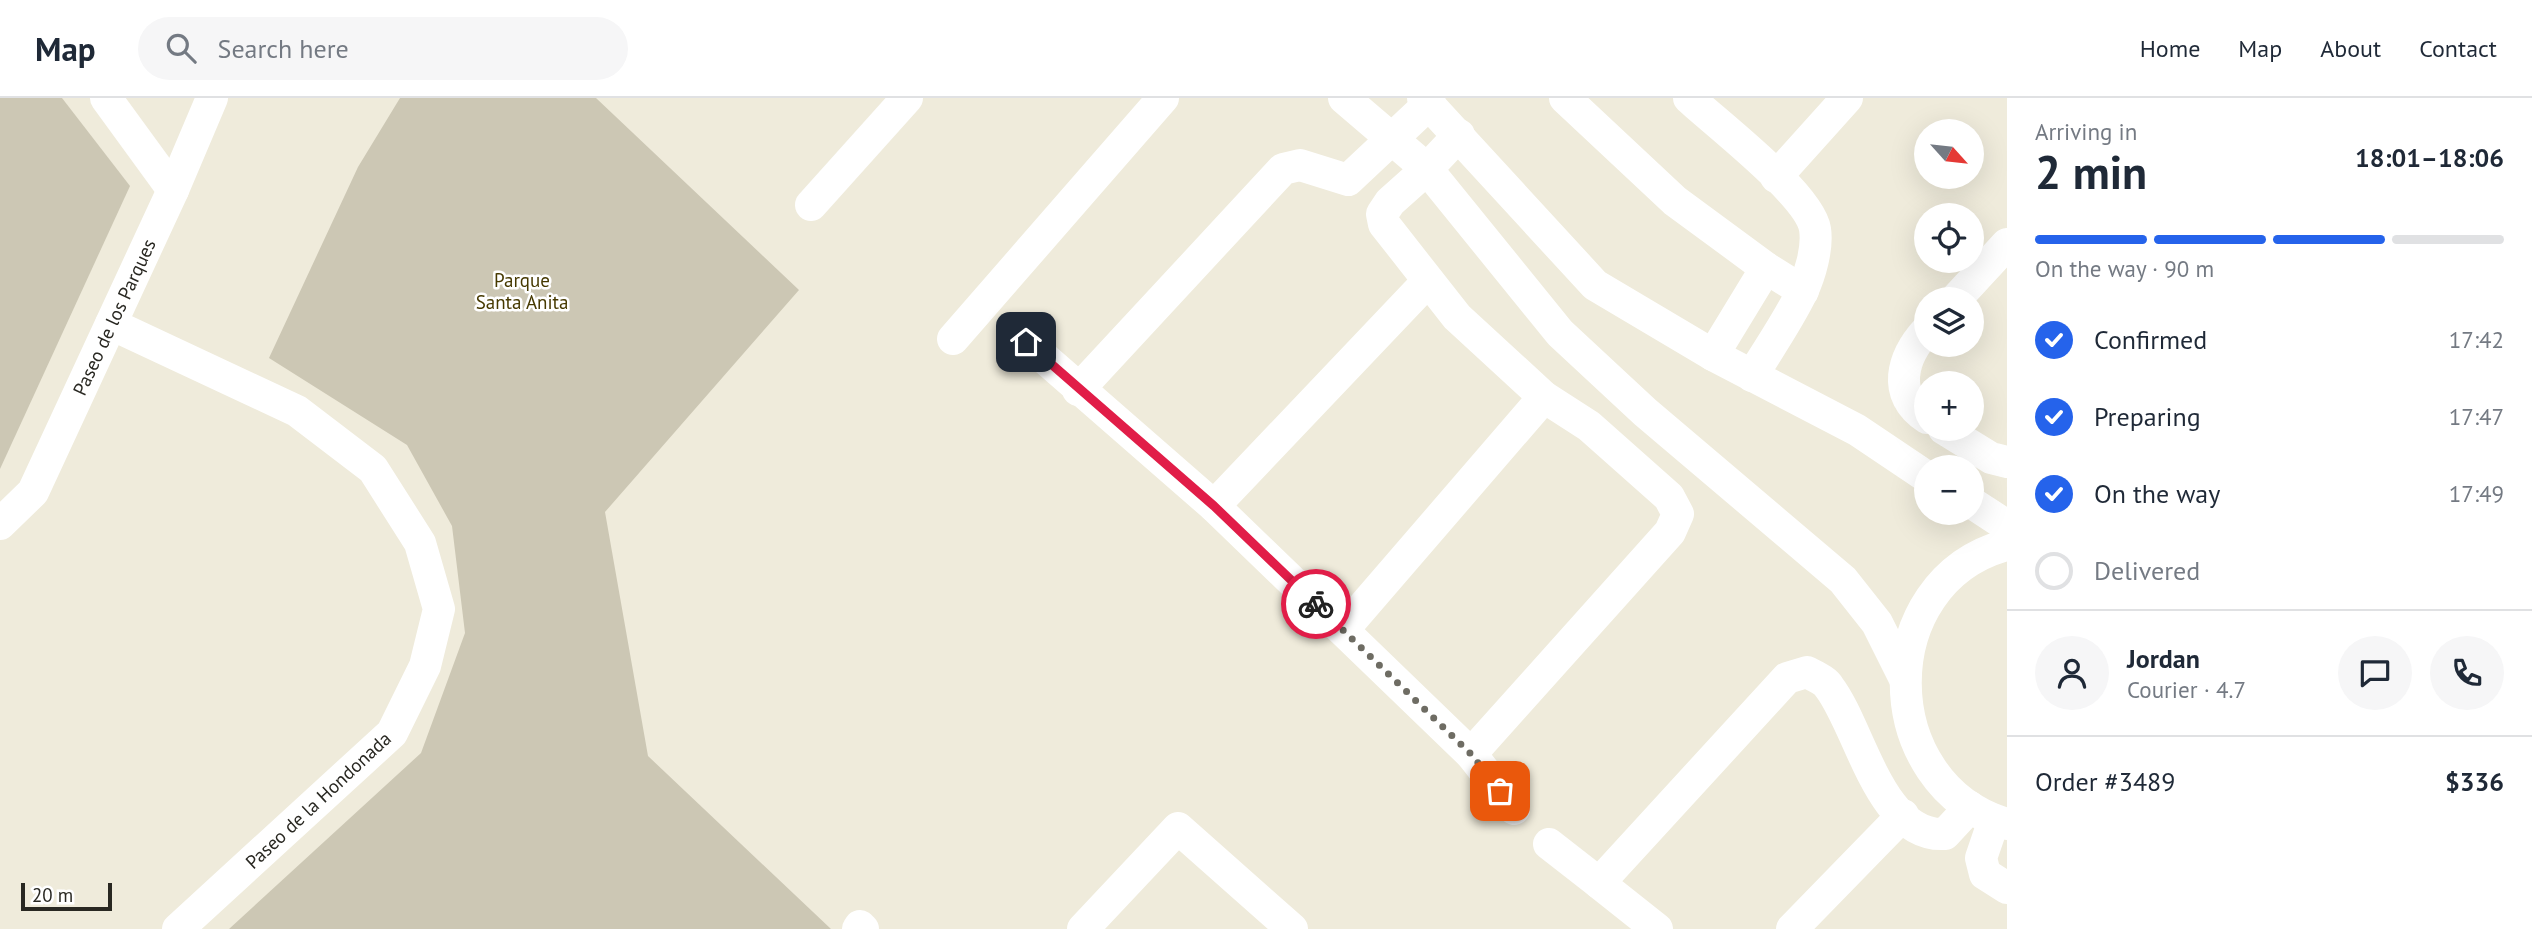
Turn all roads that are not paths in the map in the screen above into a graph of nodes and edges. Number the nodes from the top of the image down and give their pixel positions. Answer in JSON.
{"nodes":[{"id":1,"x":106,"y":98,"type":"edge"},
{"id":2,"x":212,"y":98,"type":"edge"},
{"id":3,"x":906,"y":98,"type":"edge"},
{"id":4,"x":1163,"y":98,"type":"edge"},
{"id":5,"x":1344,"y":98,"type":"edge"},
{"id":6,"x":1565,"y":98,"type":"edge"},
{"id":7,"x":1689,"y":98,"type":"edge"},
{"id":8,"x":1847,"y":98,"type":"edge"},
{"id":9,"x":1427,"y":101,"type":"edge"},
{"id":10,"x":1459,"y":135,"type":"junction"},
{"id":11,"x":1392,"y":142,"type":"junction"},
{"id":12,"x":1427,"y":169,"type":"junction"},
{"id":13,"x":1776,"y":177,"type":"junction"},
{"id":14,"x":173,"y":190,"type":"junction"},
{"id":15,"x":811,"y":205,"type":"dead end"},
{"id":16,"x":2007,"y":244,"type":"edge"},
{"id":17,"x":1766,"y":268,"type":"junction"},
{"id":18,"x":1427,"y":282,"type":"junction"},
{"id":19,"x":1967,"y":287,"type":"edge"},
{"id":20,"x":1803,"y":291,"type":"junction"},
{"id":21,"x":111,"y":324,"type":"junction"},
{"id":22,"x":953,"y":339,"type":"dead end"},
{"id":23,"x":1026,"y":342,"type":"dead end"},
{"id":24,"x":1914,"y":345,"type":"edge"},
{"id":25,"x":1713,"y":355,"type":"junction"},
{"id":26,"x":1752,"y":376,"type":"junction"},
{"id":27,"x":1078,"y":390,"type":"junction"},
{"id":28,"x":1544,"y":397,"type":"junction"},
{"id":29,"x":1914,"y":409,"type":"edge"},
{"id":30,"x":1963,"y":441,"type":"edge"},
{"id":31,"x":2007,"y":462,"type":"edge"},
{"id":32,"x":1914,"y":468,"type":"edge"},
{"id":33,"x":1214,"y":506,"type":"junction"},
{"id":34,"x":1984,"y":511,"type":"edge"},
{"id":35,"x":0,"y":524,"type":"edge"},
{"id":36,"x":2007,"y":526,"type":"edge"},
{"id":37,"x":2007,"y":545,"type":"edge"},
{"id":38,"x":1343,"y":629,"type":"junction"},
{"id":39,"x":1905,"y":679,"type":"junction"},
{"id":40,"x":1471,"y":754,"type":"junction"},
{"id":41,"x":1514,"y":809,"type":"dead end"},
{"id":42,"x":1903,"y":815,"type":"junction"},
{"id":43,"x":1990,"y":817,"type":"edge"},
{"id":44,"x":1549,"y":844,"type":"dead end"},
{"id":45,"x":1599,"y":883,"type":"junction"},
{"id":46,"x":2007,"y":888,"type":"edge"},
{"id":47,"x":177,"y":929,"type":"edge"},
{"id":48,"x":1083,"y":929,"type":"edge"},
{"id":49,"x":1292,"y":929,"type":"edge"},
{"id":50,"x":1657,"y":929,"type":"edge"},
{"id":51,"x":1792,"y":929,"type":"edge"}],
"edges":[{"from":1,"to":14,"type":"street"},
{"from":2,"to":14,"type":"street","name":"Paseo de los Parques"},
{"from":3,"to":15,"type":"street"},
{"from":4,"to":22,"type":"street"},
{"from":5,"to":11,"type":"street"},
{"from":6,"to":17,"type":"street"},
{"from":7,"to":13,"type":"street"},
{"from":8,"to":13,"type":"street"},
{"from":9,"to":10,"type":"street"},
{"from":9,"to":11,"type":"street"},
{"from":10,"to":12,"type":"street"},
{"from":10,"to":25,"type":"street"},
{"from":11,"to":12,"type":"street"},
{"from":11,"to":27,"type":"street"},
{"from":12,"to":18,"type":"street"},
{"from":12,"to":39,"type":"street"},
{"from":13,"to":20,"type":"street"},
{"from":14,"to":21,"type":"street","name":"Paseo de los Parques"},
{"from":16,"to":19,"type":"street"},
{"from":17,"to":20,"type":"street"},
{"from":17,"to":25,"type":"street"},
{"from":18,"to":28,"type":"street"},
{"from":18,"to":33,"type":"street"},
{"from":20,"to":26,"type":"street"},
{"from":21,"to":35,"type":"street","name":"Paseo de los Parques"},
{"from":21,"to":47,"type":"street","name":"Paseo de la Hondonada"},
{"from":23,"to":27,"type":"street"},
{"from":24,"to":29,"type":"street"},
{"from":25,"to":26,"type":"street"},
{"from":26,"to":32,"type":"street"},
{"from":27,"to":33,"type":"street"},
{"from":28,"to":38,"type":"street"},
{"from":28,"to":40,"type":"street"},
{"from":30,"to":31,"type":"street"},
{"from":33,"to":38,"type":"street"},
{"from":34,"to":36,"type":"street"},
{"from":37,"to":39,"type":"street"},
{"from":38,"to":40,"type":"street"},
{"from":39,"to":43,"type":"street"},
{"from":40,"to":41,"type":"street"},
{"from":42,"to":43,"type":"street"},
{"from":42,"to":45,"type":"street"},
{"from":42,"to":51,"type":"street"},
{"from":43,"to":46,"type":"street"},
{"from":44,"to":45,"type":"street"},
{"from":45,"to":50,"type":"street"},
{"from":48,"to":49,"type":"street"}]}
